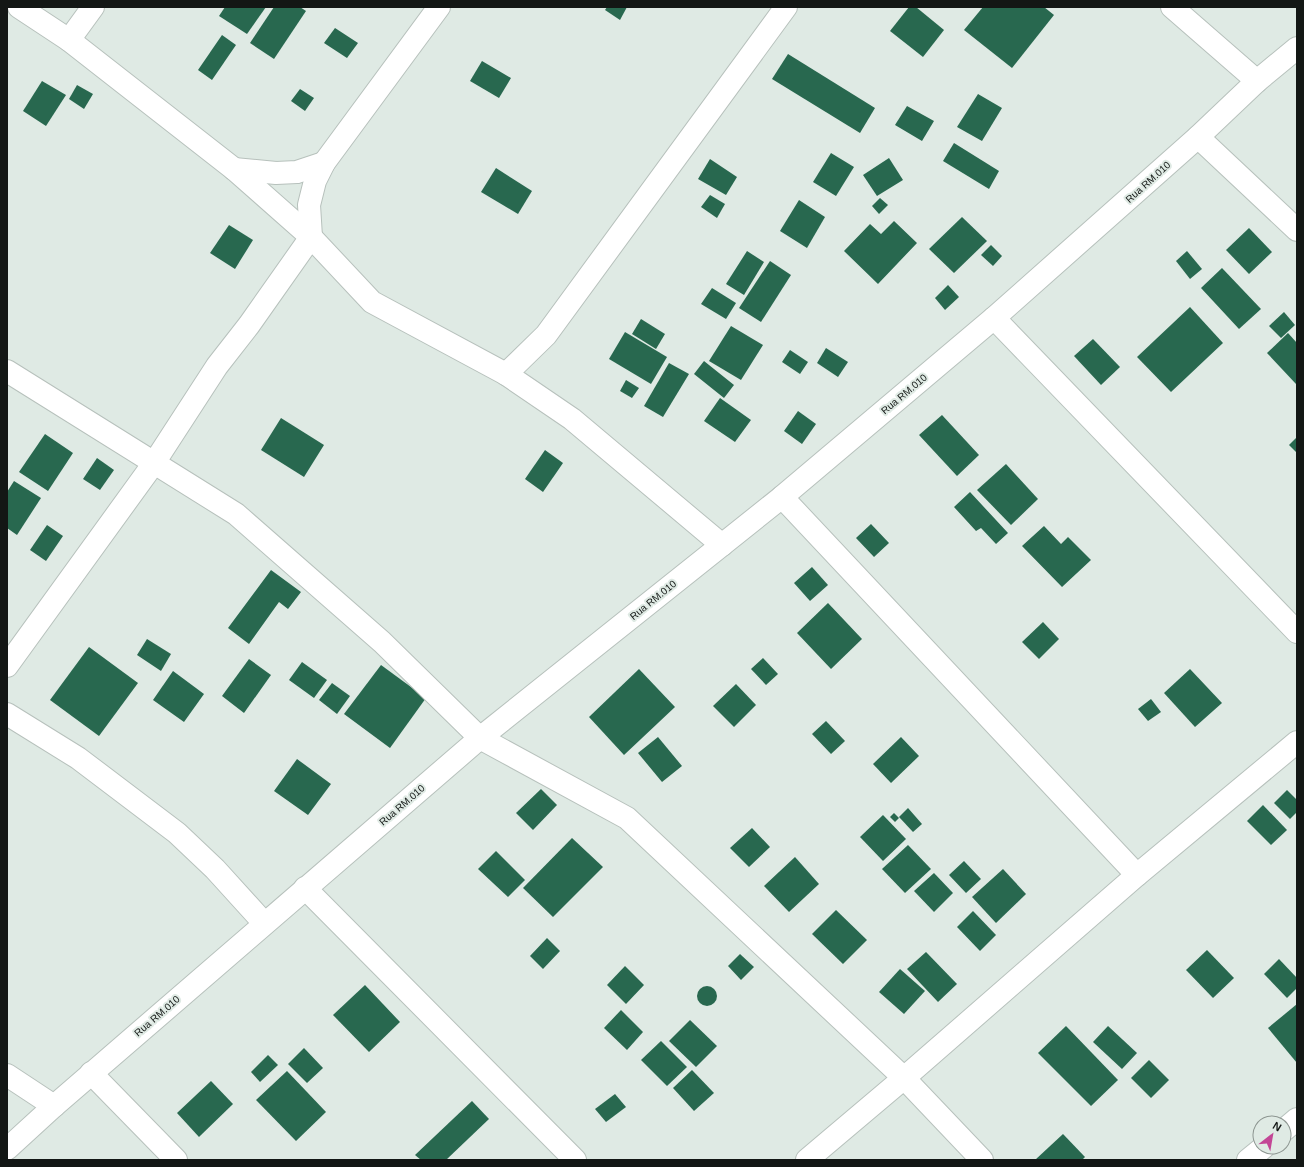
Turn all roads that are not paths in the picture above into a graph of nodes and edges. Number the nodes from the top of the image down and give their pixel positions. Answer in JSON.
{"nodes":[{"id":1,"x":19,"y":7,"type":"edge"},
{"id":2,"x":93,"y":7,"type":"edge"},
{"id":3,"x":439,"y":7,"type":"edge"},
{"id":4,"x":786,"y":7,"type":"edge"},
{"id":5,"x":1172,"y":7,"type":"edge"},
{"id":6,"x":69,"y":40,"type":"junction"},
{"id":7,"x":1297,"y":48,"type":"edge"},
{"id":8,"x":1257,"y":81,"type":"junction"},
{"id":9,"x":1198,"y":137,"type":"junction"},
{"id":10,"x":324,"y":163,"type":"junction"},
{"id":11,"x":234,"y":169,"type":"junction"},
{"id":12,"x":1297,"y":230,"type":"edge"},
{"id":13,"x":311,"y":237,"type":"junction"},
{"id":14,"x":994,"y":318,"type":"junction"},
{"id":15,"x":7,"y":370,"type":"edge"},
{"id":16,"x":506,"y":374,"type":"junction"},
{"id":17,"x":154,"y":463,"type":"junction"},
{"id":18,"x":782,"y":497,"type":"junction"},
{"id":19,"x":722,"y":545,"type":"junction"},
{"id":20,"x":1297,"y":632,"type":"edge"},
{"id":21,"x":7,"y":666,"type":"edge"},
{"id":22,"x":7,"y":714,"type":"edge"},
{"id":23,"x":480,"y":738,"type":"junction"},
{"id":24,"x":1297,"y":742,"type":"edge"},
{"id":25,"x":1137,"y":875,"type":"junction"},
{"id":26,"x":305,"y":888,"type":"junction"},
{"id":27,"x":264,"y":924,"type":"junction"},
{"id":28,"x":91,"y":1073,"type":"junction"},
{"id":29,"x":7,"y":1075,"type":"edge"},
{"id":30,"x":904,"y":1078,"type":"junction"},
{"id":31,"x":54,"y":1106,"type":"junction"},
{"id":32,"x":7,"y":1150,"type":"edge"},
{"id":33,"x":176,"y":1160,"type":"edge"},
{"id":34,"x":575,"y":1160,"type":"edge"},
{"id":35,"x":807,"y":1160,"type":"edge"},
{"id":36,"x":982,"y":1160,"type":"edge"}],
"edges":[{"from":1,"to":6,"type":"street"},
{"from":2,"to":6,"type":"street"},
{"from":3,"to":10,"type":"street"},
{"from":4,"to":16,"type":"street"},
{"from":5,"to":8,"type":"street"},
{"from":6,"to":11,"type":"street"},
{"from":7,"to":8,"type":"street","name":"Rua RM.010"},
{"from":8,"to":9,"type":"street","name":"Rua RM.010"},
{"from":9,"to":12,"type":"street"},
{"from":9,"to":14,"type":"street","name":"Rua RM.010"},
{"from":10,"to":11,"type":"street"},
{"from":10,"to":13,"type":"street"},
{"from":11,"to":13,"type":"street"},
{"from":13,"to":16,"type":"street"},
{"from":13,"to":17,"type":"street"},
{"from":14,"to":18,"type":"street","name":"Rua RM.010"},
{"from":14,"to":20,"type":"street"},
{"from":15,"to":17,"type":"street"},
{"from":16,"to":19,"type":"street"},
{"from":17,"to":21,"type":"street"},
{"from":17,"to":23,"type":"street"},
{"from":18,"to":19,"type":"street","name":"Rua RM.010"},
{"from":18,"to":25,"type":"street"},
{"from":19,"to":23,"type":"street","name":"Rua RM.010"},
{"from":22,"to":27,"type":"street"},
{"from":23,"to":26,"type":"street","name":"Rua RM.010"},
{"from":23,"to":30,"type":"street"},
{"from":24,"to":25,"type":"street"},
{"from":25,"to":30,"type":"street"},
{"from":26,"to":27,"type":"street","name":"Rua RM.010"},
{"from":26,"to":34,"type":"street"},
{"from":27,"to":28,"type":"street","name":"Rua RM.010"},
{"from":28,"to":31,"type":"street","name":"Rua RM.010"},
{"from":28,"to":33,"type":"street"},
{"from":29,"to":31,"type":"street"},
{"from":30,"to":35,"type":"street"},
{"from":30,"to":36,"type":"street"},
{"from":31,"to":32,"type":"street","name":"Rua RM.010"}]}
